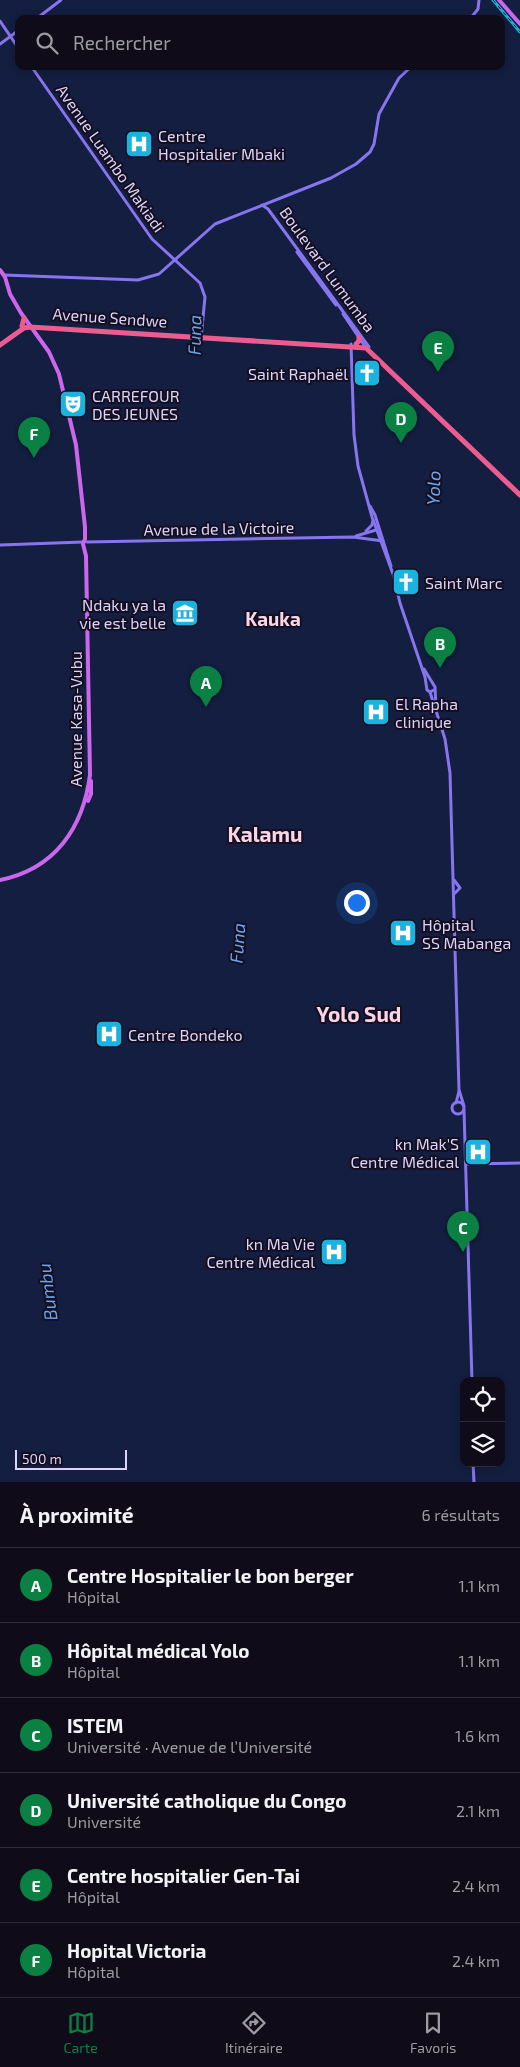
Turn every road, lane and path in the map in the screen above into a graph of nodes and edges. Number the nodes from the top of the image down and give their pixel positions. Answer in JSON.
{"nodes":[{"id":1,"x":61,"y":0,"type":"edge"},
{"id":2,"x":479,"y":0,"type":"edge"},
{"id":3,"x":500,"y":1,"type":"edge"},
{"id":4,"x":41,"y":15,"type":"edge"},
{"id":5,"x":473,"y":15,"type":"edge"},
{"id":6,"x":0,"y":21,"type":"edge"},
{"id":7,"x":520,"y":24,"type":"edge"},
{"id":8,"x":15,"y":33,"type":"edge"},
{"id":9,"x":10,"y":36,"type":"junction"},
{"id":10,"x":15,"y":43,"type":"edge"},
{"id":11,"x":0,"y":44,"type":"edge"},
{"id":12,"x":34,"y":70,"type":"edge"},
{"id":13,"x":408,"y":70,"type":"edge"},
{"id":14,"x":267,"y":206,"type":"junction"},
{"id":15,"x":285,"y":234,"type":"junction"},
{"id":16,"x":174,"y":260,"type":"junction"},
{"id":17,"x":0,"y":270,"type":"edge"},
{"id":18,"x":4,"y":275,"type":"junction"},
{"id":19,"x":22,"y":314,"type":"joint"},
{"id":20,"x":28,"y":326,"type":"junction"},
{"id":21,"x":43,"y":328,"type":"junction"},
{"id":22,"x":109,"y":330,"type":"junction"},
{"id":23,"x":39,"y":336,"type":"junction"},
{"id":24,"x":202,"y":337,"type":"junction"},
{"id":25,"x":359,"y":337,"type":"joint"},
{"id":26,"x":0,"y":343,"type":"edge"},
{"id":27,"x":359,"y":346,"type":"junction"},
{"id":28,"x":458,"y":434,"type":"junction"},
{"id":29,"x":520,"y":491,"type":"edge"},
{"id":30,"x":520,"y":495,"type":"edge"},
{"id":31,"x":368,"y":503,"type":"junction"},
{"id":32,"x":373,"y":519,"type":"junction"},
{"id":33,"x":378,"y":530,"type":"junction"},
{"id":34,"x":364,"y":534,"type":"junction"},
{"id":35,"x":352,"y":537,"type":"junction"},
{"id":36,"x":375,"y":540,"type":"junction"},
{"id":37,"x":382,"y":541,"type":"junction"},
{"id":38,"x":85,"y":544,"type":"junction"},
{"id":39,"x":0,"y":545,"type":"edge"},
{"id":40,"x":384,"y":551,"type":"junction"},
{"id":41,"x":393,"y":574,"type":"junction"},
{"id":42,"x":420,"y":664,"type":"junction"},
{"id":43,"x":433,"y":685,"type":"junction"},
{"id":44,"x":427,"y":687,"type":"junction"},
{"id":45,"x":432,"y":691,"type":"junction"},
{"id":46,"x":90,"y":775,"type":"junction"},
{"id":47,"x":91,"y":786,"type":"junction"},
{"id":48,"x":92,"y":797,"type":"dead end"},
{"id":49,"x":84,"y":807,"type":"junction"},
{"id":50,"x":0,"y":880,"type":"edge"},
{"id":51,"x":459,"y":1090,"type":"junction"},
{"id":52,"x":456,"y":1103,"type":"junction"},
{"id":53,"x":463,"y":1110,"type":"junction"},
{"id":54,"x":520,"y":1163,"type":"edge"},
{"id":55,"x":466,"y":1164,"type":"junction"},
{"id":56,"x":472,"y":1377,"type":"edge"},
{"id":57,"x":474,"y":1467,"type":"edge"},
{"id":58,"x":474,"y":1482,"type":"edge"}],
"edges":[{"from":1,"to":4,"type":"main road"},
{"from":2,"to":5,"type":"main road"},
{"from":3,"to":7,"type":"main road"},
{"from":6,"to":9,"type":"main road"},
{"from":8,"to":9,"type":"main road"},
{"from":9,"to":10,"type":"main road"},
{"from":9,"to":11,"type":"main road"},
{"from":12,"to":16,"type":"main road","name":"Avenue Luambo Makiadi"},
{"from":13,"to":14,"type":"main road"},
{"from":14,"to":15,"type":"main road","name":"Boulevard Lumumba"},
{"from":14,"to":16,"type":"main road"},
{"from":15,"to":25,"type":"main road","name":"Boulevard Lumumba"},
{"from":15,"to":27,"type":"main road","name":"Boulevard Lumumba"},
{"from":16,"to":18,"type":"main road"},
{"from":16,"to":24,"type":"main road","name":"Avenue Luambo Makiadi"},
{"from":17,"to":18,"type":"main road"},
{"from":18,"to":19,"type":"main road"},
{"from":19,"to":20,"type":"highway"},
{"from":20,"to":21,"type":"highway","name":"Avenue Sendwe"},
{"from":20,"to":22,"type":"highway","name":"Avenue Sendwe"},
{"from":20,"to":23,"type":"main road","name":"Avenue Kasa-Vubu"},
{"from":20,"to":26,"type":"highway"},
{"from":21,"to":22,"type":"highway","name":"Avenue Sendwe"},
{"from":21,"to":23,"type":"highway"},
{"from":22,"to":24,"type":"highway","name":"Avenue Sendwe"},
{"from":23,"to":38,"type":"main road","name":"Avenue Kasa-Vubu"},
{"from":24,"to":27,"type":"highway","name":"Avenue Sendwe"},
{"from":25,"to":27,"type":"highway"},
{"from":27,"to":28,"type":"highway","name":"Boulevard Lumumba"},
{"from":27,"to":31,"type":"main road"},
{"from":28,"to":29,"type":"highway","name":"Boulevard Lumumba"},
{"from":28,"to":30,"type":"highway","name":"Boulevard Lumumba"},
{"from":31,"to":32,"type":"main road"},
{"from":31,"to":33,"type":"main road"},
{"from":32,"to":33,"type":"main road"},
{"from":32,"to":34,"type":"main road"},
{"from":33,"to":34,"type":"main road"},
{"from":33,"to":37,"type":"main road"},
{"from":34,"to":35,"type":"main road"},
{"from":35,"to":36,"type":"main road"},
{"from":35,"to":38,"type":"main road","name":"Avenue de la Victoire"},
{"from":36,"to":37,"type":"main road"},
{"from":36,"to":40,"type":"main road"},
{"from":37,"to":40,"type":"main road"},
{"from":37,"to":41,"type":"main road"},
{"from":38,"to":39,"type":"main road","name":"Avenue de la Victoire"},
{"from":38,"to":46,"type":"main road","name":"Avenue Kasa-Vubu"},
{"from":40,"to":41,"type":"main road"},
{"from":41,"to":42,"type":"main road"},
{"from":42,"to":43,"type":"main road"},
{"from":42,"to":44,"type":"main road"},
{"from":43,"to":44,"type":"main road"},
{"from":43,"to":45,"type":"main road"},
{"from":44,"to":45,"type":"main road"},
{"from":45,"to":51,"type":"main road"},
{"from":46,"to":47,"type":"main road"},
{"from":46,"to":49,"type":"main road","name":"Avenue Kasa-Vubu"},
{"from":47,"to":48,"type":"main road"},
{"from":47,"to":49,"type":"main road"},
{"from":49,"to":50,"type":"main road","name":"Avenue Kasa-Vubu"},
{"from":51,"to":52,"type":"main road"},
{"from":51,"to":53,"type":"main road"},
{"from":52,"to":53,"type":"main road"},
{"from":52,"to":53,"type":"main road"},
{"from":53,"to":55,"type":"main road"},
{"from":54,"to":55,"type":"main road"},
{"from":55,"to":56,"type":"main road"},
{"from":57,"to":58,"type":"main road"}]}
